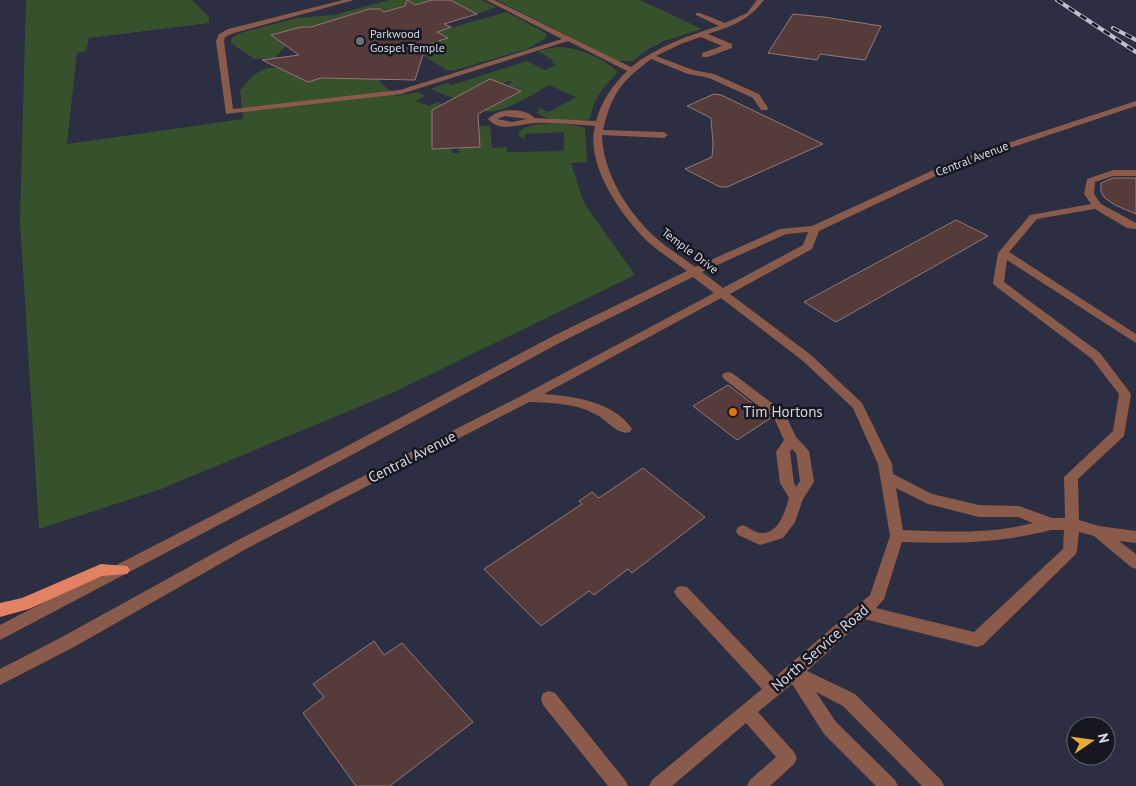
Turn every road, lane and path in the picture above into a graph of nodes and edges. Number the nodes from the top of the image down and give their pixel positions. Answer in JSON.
{"nodes":[{"id":1,"x":351,"y":0,"type":"edge"},
{"id":2,"x":489,"y":0,"type":"edge"},
{"id":3,"x":761,"y":0,"type":"edge"},
{"id":4,"x":698,"y":14,"type":"dead end"},
{"id":5,"x":725,"y":26,"type":"junction"},
{"id":6,"x":701,"y":34,"type":"junction"},
{"id":7,"x":568,"y":39,"type":"junction"},
{"id":8,"x":705,"y":55,"type":"dead end"},
{"id":9,"x":650,"y":56,"type":"junction"},
{"id":10,"x":632,"y":70,"type":"junction"},
{"id":11,"x":1136,"y":103,"type":"edge"},
{"id":12,"x":764,"y":108,"type":"dead end"},
{"id":13,"x":532,"y":120,"type":"dead end"},
{"id":14,"x":599,"y":128,"type":"junction"},
{"id":15,"x":664,"y":135,"type":"dead end"},
{"id":16,"x":1136,"y":173,"type":"edge"},
{"id":17,"x":1097,"y":206,"type":"junction"},
{"id":18,"x":1136,"y":226,"type":"edge"},
{"id":19,"x":814,"y":229,"type":"junction"},
{"id":20,"x":1003,"y":253,"type":"junction"},
{"id":21,"x":694,"y":272,"type":"junction"},
{"id":22,"x":723,"y":293,"type":"junction"},
{"id":23,"x":1136,"y":338,"type":"edge"},
{"id":24,"x":728,"y":376,"type":"dead end"},
{"id":25,"x":526,"y":398,"type":"junction"},
{"id":26,"x":625,"y":429,"type":"dead end"},
{"id":27,"x":791,"y":440,"type":"junction"},
{"id":28,"x":888,"y":477,"type":"junction"},
{"id":29,"x":796,"y":498,"type":"junction"},
{"id":30,"x":1051,"y":524,"type":"junction"},
{"id":31,"x":1072,"y":524,"type":"junction"},
{"id":32,"x":743,"y":531,"type":"dead end"},
{"id":33,"x":1099,"y":532,"type":"junction"},
{"id":34,"x":897,"y":536,"type":"junction"},
{"id":35,"x":1134,"y":538,"type":"edge"},
{"id":36,"x":1136,"y":564,"type":"edge"},
{"id":37,"x":122,"y":570,"type":"junction"},
{"id":38,"x":682,"y":592,"type":"dead end"},
{"id":39,"x":0,"y":610,"type":"edge"},
{"id":40,"x":862,"y":612,"type":"junction"},
{"id":41,"x":0,"y":633,"type":"edge"},
{"id":42,"x":794,"y":672,"type":"junction"},
{"id":43,"x":0,"y":677,"type":"edge"},
{"id":44,"x":773,"y":689,"type":"junction"},
{"id":45,"x":549,"y":699,"type":"dead end"},
{"id":46,"x":746,"y":711,"type":"junction"},
{"id":47,"x":619,"y":786,"type":"edge"},
{"id":48,"x":658,"y":786,"type":"edge"},
{"id":49,"x":756,"y":786,"type":"edge"},
{"id":50,"x":889,"y":786,"type":"edge"},
{"id":51,"x":935,"y":786,"type":"edge"}],
"edges":[{"from":1,"to":7,"type":"street"},
{"from":2,"to":7,"type":"street"},
{"from":3,"to":5,"type":"street","name":"Temple Drive"},
{"from":4,"to":5,"type":"street"},
{"from":5,"to":6,"type":"street","name":"Temple Drive"},
{"from":6,"to":8,"type":"street"},
{"from":6,"to":9,"type":"street","name":"Temple Drive"},
{"from":7,"to":10,"type":"street"},
{"from":9,"to":10,"type":"street","name":"Temple Drive"},
{"from":9,"to":12,"type":"street"},
{"from":10,"to":14,"type":"street","name":"Temple Drive"},
{"from":11,"to":19,"type":"street","name":"Central Avenue"},
{"from":13,"to":14,"type":"street"},
{"from":14,"to":15,"type":"street"},
{"from":14,"to":21,"type":"street","name":"Temple Drive"},
{"from":16,"to":17,"type":"street"},
{"from":17,"to":18,"type":"street"},
{"from":17,"to":20,"type":"street"},
{"from":19,"to":21,"type":"street","name":"Central Avenue"},
{"from":19,"to":22,"type":"street","name":"Central Avenue"},
{"from":20,"to":23,"type":"street"},
{"from":20,"to":31,"type":"street"},
{"from":21,"to":22,"type":"street","name":"Temple Drive"},
{"from":21,"to":37,"type":"street","name":"Central Avenue"},
{"from":22,"to":25,"type":"street","name":"Central Avenue"},
{"from":22,"to":28,"type":"street","name":"North Service Road"},
{"from":24,"to":27,"type":"street"},
{"from":25,"to":26,"type":"street"},
{"from":25,"to":43,"type":"street","name":"Central Avenue"},
{"from":27,"to":29,"type":"street"},
{"from":27,"to":29,"type":"street"},
{"from":28,"to":30,"type":"street"},
{"from":28,"to":34,"type":"street","name":"North Service Road"},
{"from":29,"to":32,"type":"street"},
{"from":30,"to":31,"type":"street"},
{"from":30,"to":34,"type":"street"},
{"from":31,"to":33,"type":"street"},
{"from":31,"to":40,"type":"street"},
{"from":33,"to":35,"type":"street"},
{"from":33,"to":36,"type":"street"},
{"from":34,"to":40,"type":"street","name":"North Service Road"},
{"from":37,"to":39,"type":"main road"},
{"from":37,"to":41,"type":"street","name":"Central Avenue"},
{"from":38,"to":44,"type":"street"},
{"from":40,"to":42,"type":"street","name":"North Service Road"},
{"from":42,"to":44,"type":"street","name":"North Service Road"},
{"from":42,"to":50,"type":"street"},
{"from":42,"to":51,"type":"street"},
{"from":44,"to":46,"type":"street","name":"North Service Road"},
{"from":45,"to":47,"type":"street"},
{"from":46,"to":48,"type":"street","name":"North Service Road"},
{"from":46,"to":49,"type":"street"}]}
